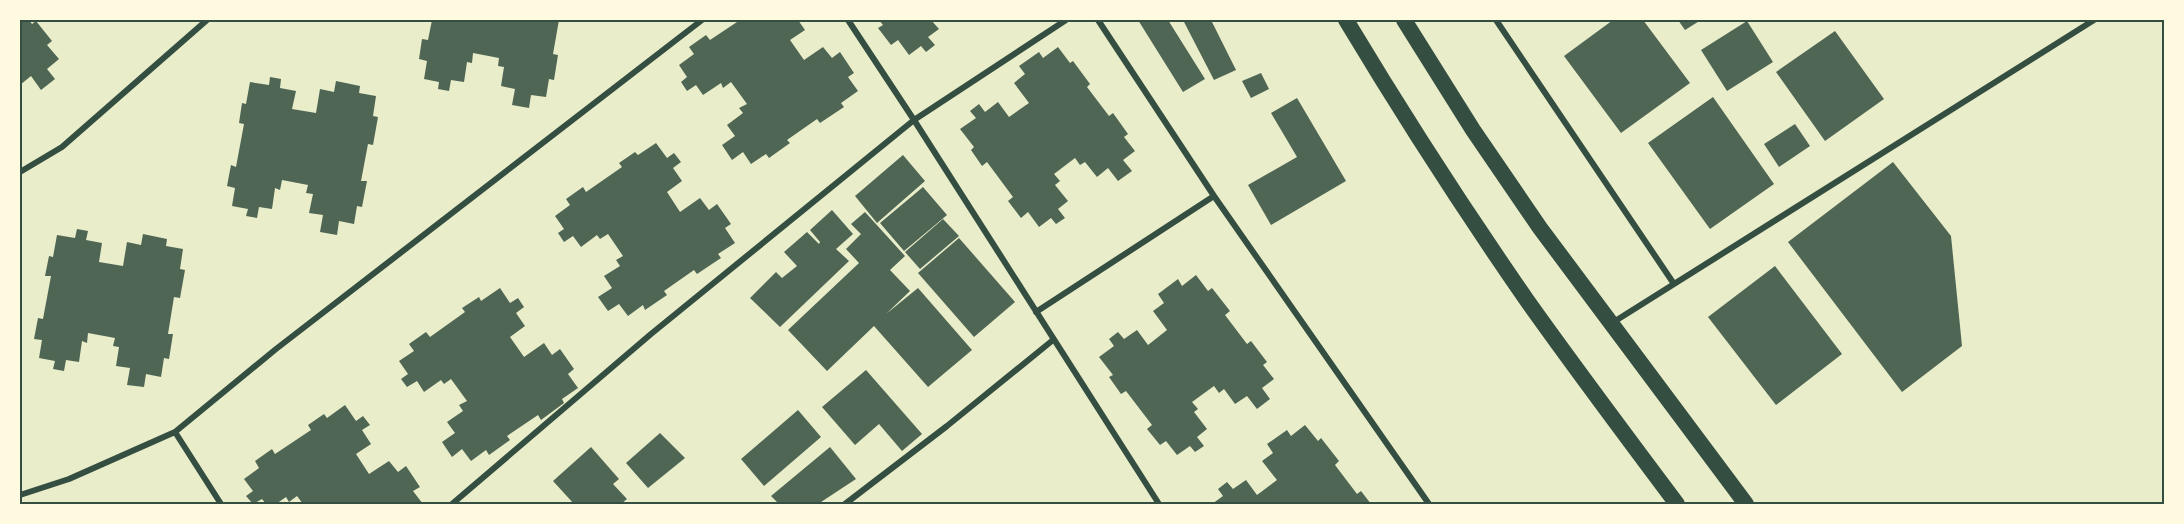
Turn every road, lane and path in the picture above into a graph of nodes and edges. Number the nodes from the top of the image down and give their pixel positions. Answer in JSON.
{"nodes":[{"id":1,"x":207,"y":20,"type":"edge"},
{"id":2,"x":702,"y":20,"type":"edge"},
{"id":3,"x":848,"y":20,"type":"edge"},
{"id":4,"x":1066,"y":20,"type":"edge"},
{"id":5,"x":1098,"y":20,"type":"edge"},
{"id":6,"x":1346,"y":20,"type":"edge"},
{"id":7,"x":1404,"y":20,"type":"edge"},
{"id":8,"x":1496,"y":20,"type":"edge"},
{"id":9,"x":2094,"y":20,"type":"edge"},
{"id":10,"x":914,"y":120,"type":"junction"},
{"id":11,"x":20,"y":172,"type":"edge"},
{"id":12,"x":1214,"y":196,"type":"junction"},
{"id":13,"x":1674,"y":284,"type":"junction"},
{"id":14,"x":1036,"y":312,"type":"junction"},
{"id":15,"x":1610,"y":324,"type":"junction"},
{"id":16,"x":1053,"y":340,"type":"junction"},
{"id":17,"x":175,"y":432,"type":"junction"},
{"id":18,"x":20,"y":495,"type":"edge"},
{"id":19,"x":221,"y":504,"type":"edge"},
{"id":20,"x":452,"y":504,"type":"edge"},
{"id":21,"x":845,"y":504,"type":"edge"},
{"id":22,"x":1159,"y":504,"type":"edge"},
{"id":23,"x":1429,"y":504,"type":"edge"},
{"id":24,"x":1677,"y":504,"type":"edge"},
{"id":25,"x":1746,"y":504,"type":"edge"}],
"edges":[{"from":1,"to":11,"type":"street"},
{"from":2,"to":17,"type":"street"},
{"from":3,"to":10,"type":"street"},
{"from":4,"to":10,"type":"street"},
{"from":5,"to":12,"type":"street"},
{"from":6,"to":24,"type":"highway"},
{"from":7,"to":15,"type":"highway"},
{"from":8,"to":13,"type":"street"},
{"from":9,"to":13,"type":"street"},
{"from":10,"to":14,"type":"street"},
{"from":10,"to":20,"type":"street"},
{"from":12,"to":14,"type":"street"},
{"from":12,"to":23,"type":"street"},
{"from":13,"to":15,"type":"street"},
{"from":14,"to":16,"type":"street"},
{"from":15,"to":25,"type":"highway"},
{"from":16,"to":21,"type":"street"},
{"from":16,"to":22,"type":"street"},
{"from":17,"to":18,"type":"street"},
{"from":17,"to":19,"type":"street"}]}
